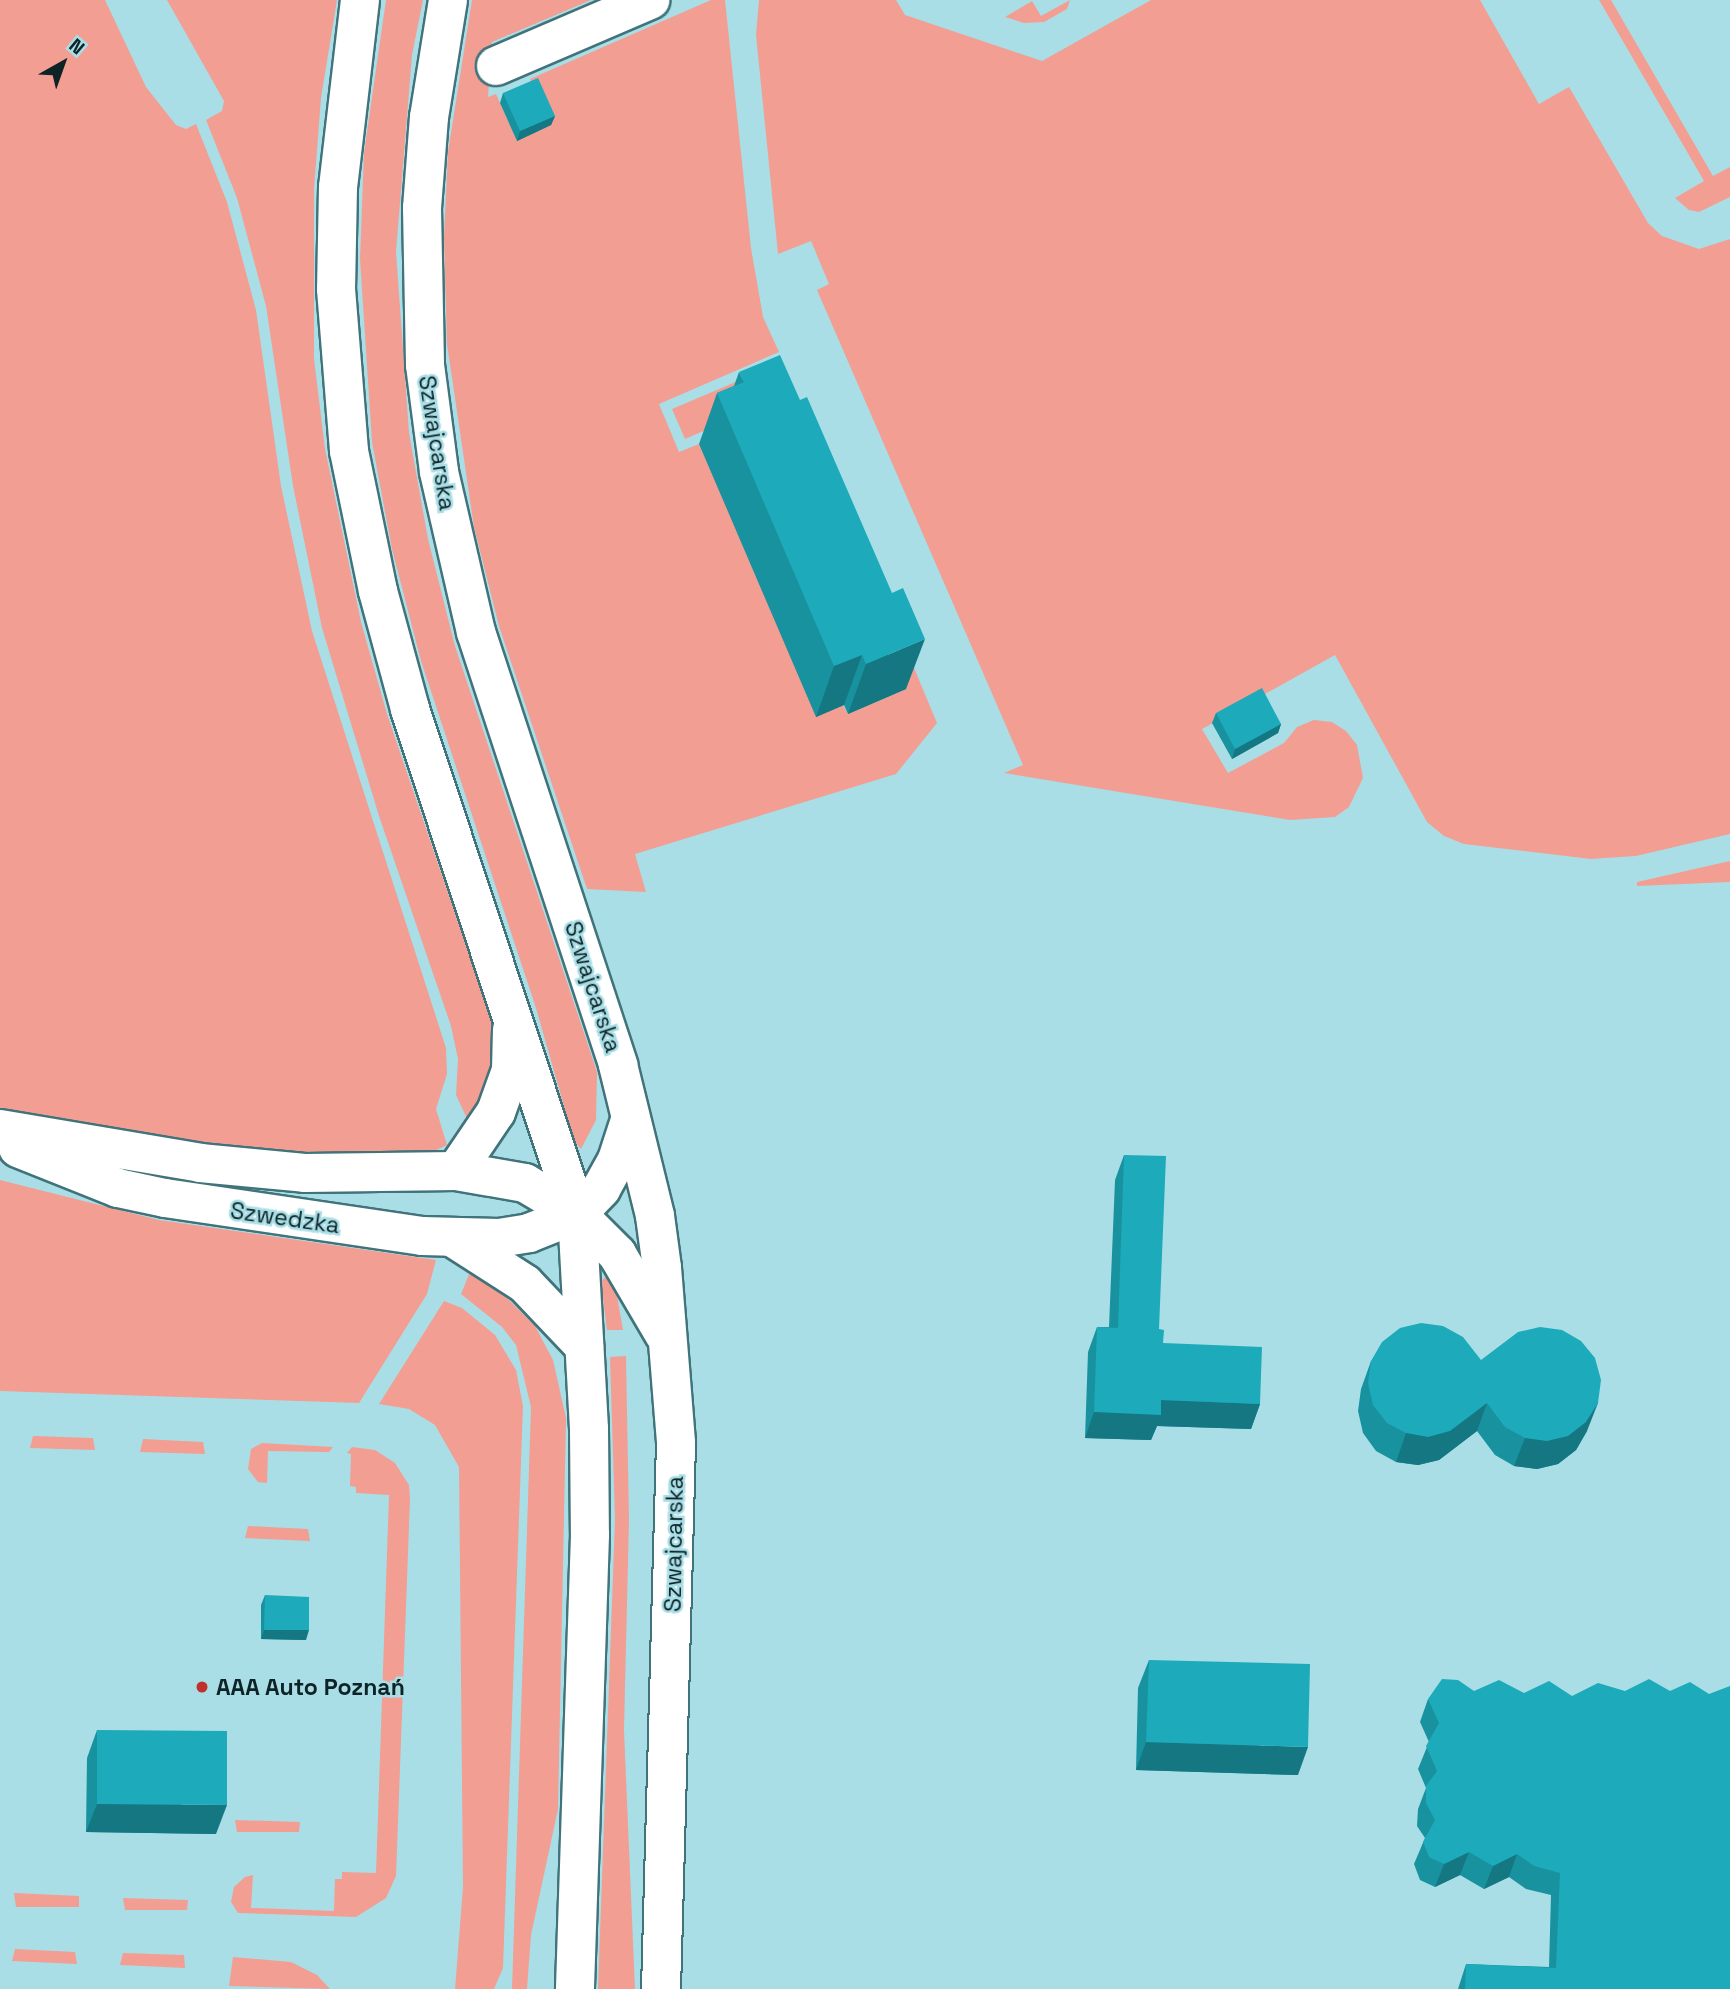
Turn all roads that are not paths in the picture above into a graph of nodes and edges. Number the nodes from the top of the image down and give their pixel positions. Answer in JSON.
{"nodes":[{"id":1,"x":360,"y":0,"type":"edge"},
{"id":2,"x":448,"y":0,"type":"edge"},
{"id":3,"x":650,"y":0,"type":"edge"},
{"id":4,"x":496,"y":66,"type":"dead end"},
{"id":5,"x":513,"y":1014,"type":"junction"},
{"id":6,"x":629,"y":1124,"type":"junction"},
{"id":7,"x":0,"y":1129,"type":"edge"},
{"id":8,"x":0,"y":1139,"type":"edge"},
{"id":9,"x":456,"y":1171,"type":"junction"},
{"id":10,"x":577,"y":1214,"type":"junction"},
{"id":11,"x":450,"y":1237,"type":"junction"},
{"id":12,"x":669,"y":1341,"type":"junction"},
{"id":13,"x":584,"y":1346,"type":"junction"},
{"id":14,"x":575,"y":1989,"type":"edge"},
{"id":15,"x":661,"y":1989,"type":"edge"}],
"edges":[{"from":1,"to":5,"type":"street"},
{"from":2,"to":6,"type":"street","name":"Szwajcarska"},
{"from":3,"to":4,"type":"street"},
{"from":5,"to":9,"type":"street"},
{"from":5,"to":10,"type":"street"},
{"from":6,"to":10,"type":"street"},
{"from":6,"to":12,"type":"street","name":"Szwajcarska"},
{"from":7,"to":9,"type":"street","name":"Szwedzka"},
{"from":8,"to":11,"type":"street","name":"Szwedzka"},
{"from":9,"to":10,"type":"street","name":"Szwedzka"},
{"from":10,"to":11,"type":"street","name":"Szwedzka"},
{"from":10,"to":12,"type":"street","name":"Szwedzka"},
{"from":10,"to":13,"type":"street"},
{"from":11,"to":13,"type":"street"},
{"from":12,"to":15,"type":"street","name":"Szwajcarska"},
{"from":13,"to":14,"type":"street"}]}
